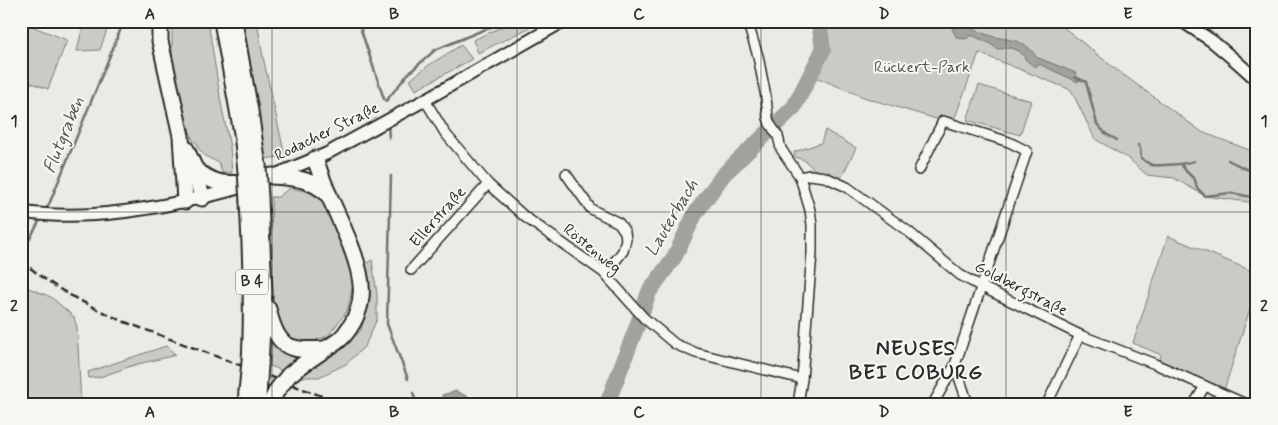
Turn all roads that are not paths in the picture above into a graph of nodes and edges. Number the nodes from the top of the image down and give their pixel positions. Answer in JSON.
{"nodes":[{"id":1,"x":160,"y":21,"type":"edge"},
{"id":2,"x":167,"y":21,"type":"edge"},
{"id":3,"x":217,"y":21,"type":"edge"},
{"id":4,"x":222,"y":21,"type":"edge"},
{"id":5,"x":234,"y":21,"type":"edge"},
{"id":6,"x":567,"y":21,"type":"edge"},
{"id":7,"x":748,"y":21,"type":"edge"},
{"id":8,"x":1182,"y":21,"type":"edge"},
{"id":9,"x":165,"y":64,"type":"junction"},
{"id":10,"x":230,"y":66,"type":"junction"},
{"id":11,"x":1257,"y":80,"type":"edge"},
{"id":12,"x":425,"y":100,"type":"junction"},
{"id":13,"x":181,"y":136,"type":"junction"},
{"id":14,"x":315,"y":159,"type":"junction"},
{"id":15,"x":194,"y":169,"type":"junction"},
{"id":16,"x":919,"y":170,"type":"dead end"},
{"id":17,"x":252,"y":173,"type":"junction"},
{"id":18,"x":566,"y":174,"type":"dead end"},
{"id":19,"x":272,"y":176,"type":"junction"},
{"id":20,"x":800,"y":177,"type":"junction"},
{"id":21,"x":488,"y":184,"type":"junction"},
{"id":22,"x":329,"y":195,"type":"junction"},
{"id":23,"x":202,"y":198,"type":"junction"},
{"id":24,"x":254,"y":200,"type":"junction"},
{"id":25,"x":185,"y":201,"type":"junction"},
{"id":26,"x":21,"y":212,"type":"edge"},
{"id":27,"x":410,"y":270,"type":"dead end"},
{"id":28,"x":602,"y":272,"type":"junction"},
{"id":29,"x":982,"y":287,"type":"junction"},
{"id":30,"x":264,"y":293,"type":"junction"},
{"id":31,"x":1080,"y":335,"type":"junction"},
{"id":32,"x":325,"y":349,"type":"junction"},
{"id":33,"x":255,"y":363,"type":"junction"},
{"id":34,"x":955,"y":365,"type":"junction"},
{"id":35,"x":802,"y":379,"type":"junction"},
{"id":36,"x":1205,"y":386,"type":"junction"},
{"id":37,"x":258,"y":400,"type":"edge"},
{"id":38,"x":798,"y":404,"type":"edge"},
{"id":39,"x":933,"y":404,"type":"edge"},
{"id":40,"x":968,"y":404,"type":"edge"},
{"id":41,"x":1047,"y":404,"type":"edge"},
{"id":42,"x":1194,"y":404,"type":"edge"},
{"id":43,"x":1246,"y":404,"type":"edge"}],
"edges":[{"from":1,"to":9,"type":"highway"},
{"from":2,"to":9,"type":"highway"},
{"from":3,"to":10,"type":"highway"},
{"from":4,"to":10,"type":"highway","number":"B 4"},
{"from":5,"to":17,"type":"highway","number":"B 4"},
{"from":6,"to":12,"type":"street","name":"Rodacher Straße"},
{"from":7,"to":20,"type":"street"},
{"from":8,"to":11,"type":"street"},
{"from":9,"to":13,"type":"highway"},
{"from":10,"to":17,"type":"highway","number":"B 4"},
{"from":12,"to":14,"type":"street","name":"Rodacher Straße"},
{"from":12,"to":21,"type":"street","name":"Röstenweg"},
{"from":13,"to":15,"type":"highway"},
{"from":13,"to":25,"type":"highway"},
{"from":14,"to":19,"type":"street","name":"Rodacher Straße"},
{"from":14,"to":22,"type":"highway"},
{"from":15,"to":17,"type":"highway"},
{"from":15,"to":23,"type":"highway"},
{"from":16,"to":29,"type":"street"},
{"from":17,"to":19,"type":"street","name":"Rodacher Straße"},
{"from":17,"to":23,"type":"street","name":"Rodacher Straße"},
{"from":17,"to":24,"type":"highway","number":"B 4","bridge":true},
{"from":18,"to":28,"type":"street"},
{"from":19,"to":22,"type":"highway"},
{"from":20,"to":29,"type":"street","name":"Goldbergstraße"},
{"from":20,"to":35,"type":"street"},
{"from":21,"to":27,"type":"street","name":"Ellerstraße"},
{"from":21,"to":28,"type":"street","name":"Röstenweg"},
{"from":22,"to":32,"type":"highway"},
{"from":23,"to":25,"type":"street","name":"Rodacher Straße"},
{"from":24,"to":30,"type":"highway","number":"B 4"},
{"from":24,"to":33,"type":"highway","number":"B 4"},
{"from":25,"to":26,"type":"street","name":"Rodacher Straße"},
{"from":28,"to":35,"type":"street","name":"Röstenweg"},
{"from":29,"to":31,"type":"street","name":"Goldbergstraße"},
{"from":29,"to":34,"type":"street"},
{"from":30,"to":32,"type":"highway"},
{"from":30,"to":33,"type":"highway","number":"B 4"},
{"from":31,"to":36,"type":"street","name":"Goldbergstraße"},
{"from":31,"to":41,"type":"street"},
{"from":32,"to":37,"type":"highway","bridge":true},
{"from":33,"to":37,"type":"highway","number":"B 4","bridge":true},
{"from":34,"to":39,"type":"street"},
{"from":34,"to":40,"type":"street"},
{"from":35,"to":38,"type":"street"},
{"from":36,"to":42,"type":"street"},
{"from":36,"to":43,"type":"street","name":"Goldbergstraße"}]}
